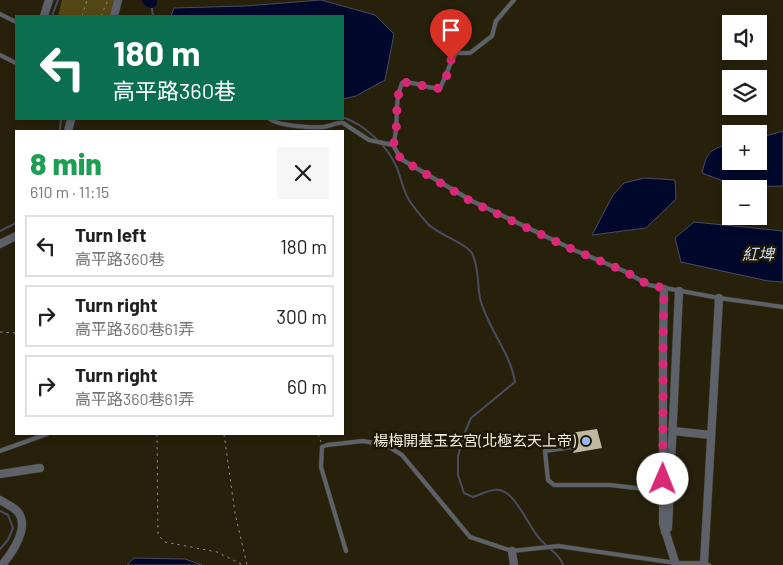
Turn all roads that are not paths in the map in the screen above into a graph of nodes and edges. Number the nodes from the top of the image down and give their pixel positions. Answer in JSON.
{"nodes":[{"id":1,"x":49,"y":0,"type":"edge"},
{"id":2,"x":118,"y":0,"type":"edge"},
{"id":3,"x":514,"y":0,"type":"edge"},
{"id":4,"x":0,"y":14,"type":"edge"},
{"id":5,"x":44,"y":15,"type":"edge"},
{"id":6,"x":114,"y":15,"type":"edge"},
{"id":7,"x":15,"y":22,"type":"edge"},
{"id":8,"x":0,"y":55,"type":"edge"},
{"id":9,"x":15,"y":62,"type":"edge"},
{"id":10,"x":271,"y":120,"type":"edge"},
{"id":11,"x":393,"y":146,"type":"junction"},
{"id":12,"x":15,"y":236,"type":"edge"},
{"id":13,"x":0,"y":244,"type":"edge"},
{"id":14,"x":664,"y":288,"type":"junction"},
{"id":15,"x":679,"y":291,"type":"junction"},
{"id":16,"x":719,"y":298,"type":"junction"},
{"id":17,"x":783,"y":307,"type":"edge"},
{"id":18,"x":673,"y":430,"type":"junction"},
{"id":19,"x":711,"y":434,"type":"junction"},
{"id":20,"x":44,"y":435,"type":"edge"},
{"id":21,"x":572,"y":447,"type":"dead end"},
{"id":22,"x":0,"y":451,"type":"edge"},
{"id":23,"x":40,"y":468,"type":"dead end"},
{"id":24,"x":0,"y":474,"type":"edge"},
{"id":25,"x":662,"y":491,"type":"junction"},
{"id":26,"x":0,"y":500,"type":"edge"},
{"id":27,"x":665,"y":532,"type":"junction"},
{"id":28,"x":346,"y":551,"type":"dead end"},
{"id":29,"x":512,"y":551,"type":"junction"},
{"id":30,"x":676,"y":564,"type":"edge"},
{"id":31,"x":706,"y":564,"type":"edge"},
{"id":32,"x":2,"y":565,"type":"edge"},
{"id":33,"x":514,"y":565,"type":"edge"}],
"edges":[{"from":1,"to":5,"type":"street"},
{"from":2,"to":6,"type":"street"},
{"from":3,"to":11,"type":"lane"},
{"from":4,"to":7,"type":"lane"},
{"from":8,"to":9,"type":"lane"},
{"from":10,"to":11,"type":"lane"},
{"from":11,"to":14,"type":"lane"},
{"from":12,"to":13,"type":"street"},
{"from":14,"to":15,"type":"lane"},
{"from":14,"to":25,"type":"street"},
{"from":15,"to":16,"type":"lane"},
{"from":15,"to":18,"type":"street"},
{"from":16,"to":17,"type":"lane"},
{"from":16,"to":19,"type":"street"},
{"from":18,"to":19,"type":"street"},
{"from":18,"to":27,"type":"street"},
{"from":19,"to":31,"type":"street"},
{"from":20,"to":22,"type":"lane"},
{"from":21,"to":25,"type":"lane"},
{"from":23,"to":24,"type":"street"},
{"from":25,"to":27,"type":"street"},
{"from":26,"to":32,"type":"street"},
{"from":27,"to":30,"type":"street"},
{"from":28,"to":29,"type":"lane"},
{"from":29,"to":30,"type":"lane"},
{"from":29,"to":33,"type":"street"},
{"from":30,"to":31,"type":"lane"}]}
